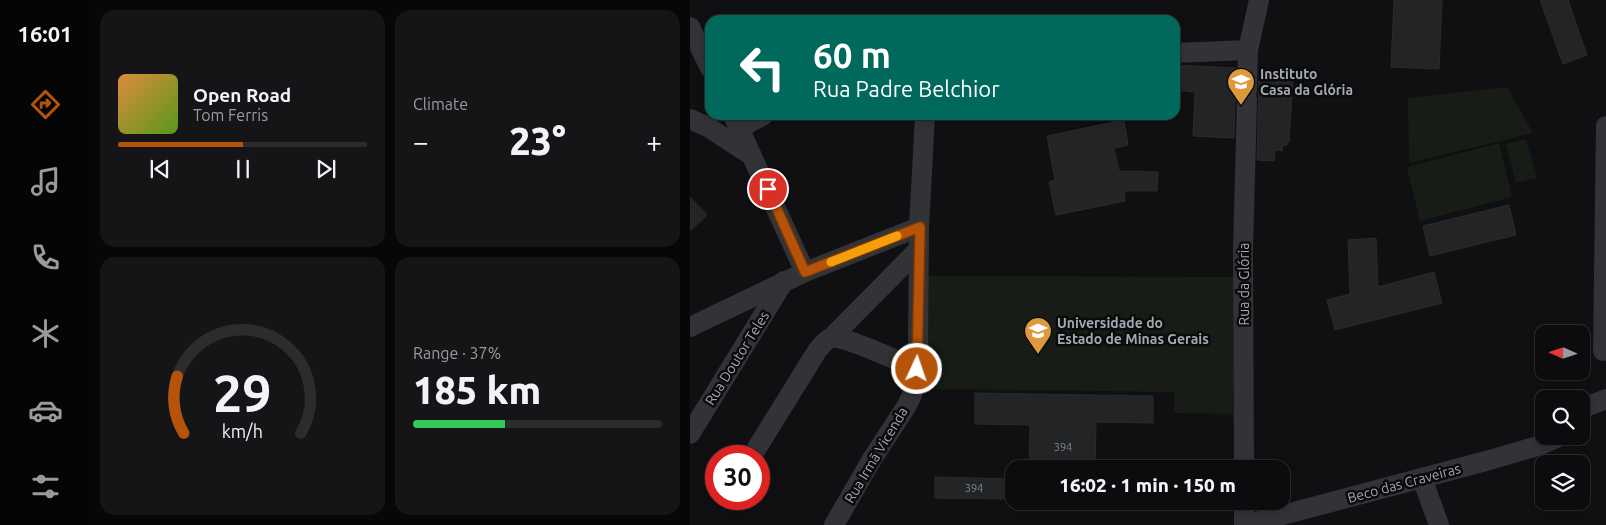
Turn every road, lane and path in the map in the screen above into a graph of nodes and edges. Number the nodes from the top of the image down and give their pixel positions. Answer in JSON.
{"nodes":[{"id":1,"x":1259,"y":0,"type":"edge"},
{"id":2,"x":690,"y":27,"type":"edge"},
{"id":3,"x":1248,"y":50,"type":"junction"},
{"id":4,"x":1180,"y":53,"type":"edge"},
{"id":5,"x":705,"y":58,"type":"edge"},
{"id":6,"x":690,"y":119,"type":"edge"},
{"id":7,"x":925,"y":120,"type":"edge"},
{"id":8,"x":737,"y":122,"type":"edge"},
{"id":9,"x":1606,"y":126,"type":"edge"},
{"id":10,"x":752,"y":156,"type":"junction"},
{"id":11,"x":920,"y":227,"type":"junction"},
{"id":12,"x":1605,"y":238,"type":"edge"},
{"id":13,"x":919,"y":249,"type":"junction"},
{"id":14,"x":805,"y":272,"type":"junction"},
{"id":15,"x":784,"y":282,"type":"junction"},
{"id":16,"x":690,"y":327,"type":"edge"},
{"id":17,"x":831,"y":338,"type":"junction"},
{"id":18,"x":1603,"y":352,"type":"dead end"},
{"id":19,"x":917,"y":369,"type":"junction"},
{"id":20,"x":1606,"y":399,"type":"edge"},
{"id":21,"x":1590,"y":405,"type":"edge"},
{"id":22,"x":690,"y":434,"type":"edge"},
{"id":23,"x":759,"y":445,"type":"edge"},
{"id":24,"x":1538,"y":445,"type":"edge"},
{"id":25,"x":1244,"y":460,"type":"edge"},
{"id":26,"x":1422,"y":478,"type":"junction"},
{"id":27,"x":1244,"y":510,"type":"edge"},
{"id":28,"x":834,"y":525,"type":"edge"},
{"id":29,"x":1245,"y":525,"type":"edge"},
{"id":30,"x":1439,"y":525,"type":"edge"}],
"edges":[{"from":1,"to":3,"type":"street","name":"Rua da Glória"},
{"from":2,"to":5,"type":"street"},
{"from":3,"to":4,"type":"street"},
{"from":3,"to":25,"type":"street","name":"Rua da Glória"},
{"from":6,"to":10,"type":"street"},
{"from":7,"to":11,"type":"street","name":"Rua Irmã Vicenda"},
{"from":8,"to":10,"type":"street"},
{"from":9,"to":12,"type":"street"},
{"from":10,"to":14,"type":"street"},
{"from":11,"to":13,"type":"street","name":"Rua Irmã Vicenda"},
{"from":11,"to":14,"type":"street"},
{"from":12,"to":18,"type":"street"},
{"from":13,"to":17,"type":"street"},
{"from":13,"to":19,"type":"street","name":"Rua Irmã Vicenda"},
{"from":14,"to":15,"type":"street"},
{"from":15,"to":16,"type":"street"},
{"from":15,"to":22,"type":"street","name":"Rua Doutor Teles"},
{"from":17,"to":19,"type":"street"},
{"from":17,"to":23,"type":"street"},
{"from":19,"to":28,"type":"street","name":"Rua Irmã Vicenda"},
{"from":20,"to":21,"type":"street"},
{"from":24,"to":26,"type":"street","name":"Beco das Craveiras"},
{"from":26,"to":29,"type":"street","name":"Beco das Craveiras"},
{"from":26,"to":30,"type":"street"},
{"from":27,"to":29,"type":"street"}]}
